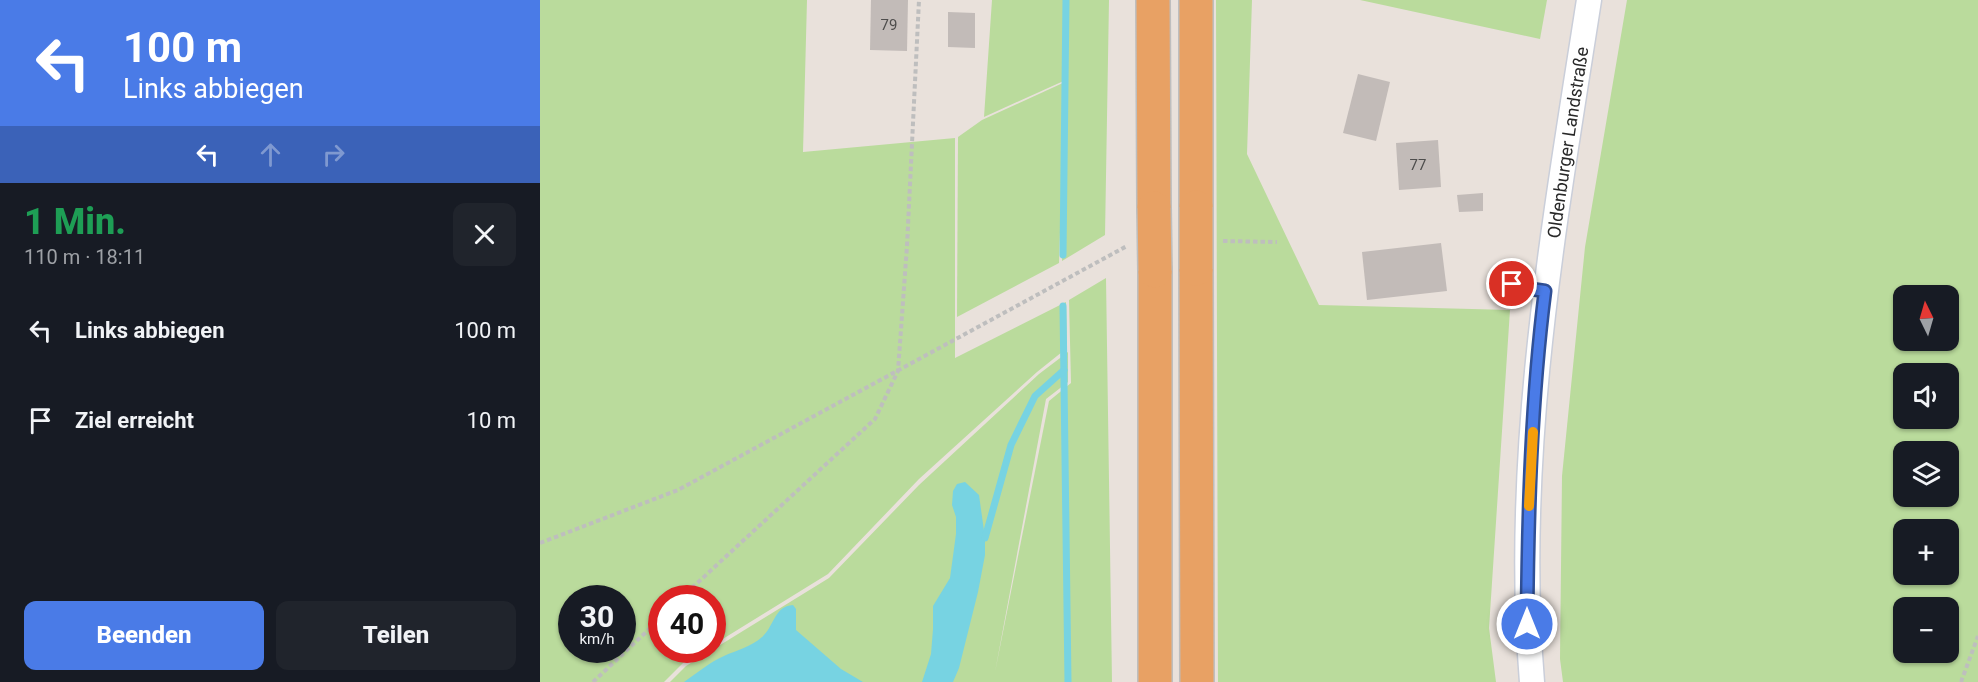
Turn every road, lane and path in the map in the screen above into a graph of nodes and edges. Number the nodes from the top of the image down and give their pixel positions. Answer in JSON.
{"nodes":[{"id":1,"x":919,"y":0,"type":"edge"},
{"id":2,"x":1153,"y":0,"type":"edge"},
{"id":3,"x":1196,"y":0,"type":"edge"},
{"id":4,"x":1589,"y":0,"type":"edge"},
{"id":5,"x":1137,"y":240,"type":"dead end"},
{"id":6,"x":1219,"y":241,"type":"dead end"},
{"id":7,"x":1277,"y":242,"type":"dead end"},
{"id":8,"x":1512,"y":284,"type":"dead end"},
{"id":9,"x":1545,"y":291,"type":"junction"},
{"id":10,"x":898,"y":371,"type":"junction"},
{"id":11,"x":540,"y":543,"type":"edge"},
{"id":12,"x":695,"y":585,"type":"edge"},
{"id":13,"x":648,"y":630,"type":"edge"},
{"id":14,"x":1978,"y":636,"type":"edge"},
{"id":15,"x":593,"y":682,"type":"edge"},
{"id":16,"x":1155,"y":682,"type":"edge"},
{"id":17,"x":1197,"y":682,"type":"edge"},
{"id":18,"x":1532,"y":682,"type":"edge"},
{"id":19,"x":1961,"y":682,"type":"edge"}],
"edges":[{"from":1,"to":10,"type":"path"},
{"from":2,"to":16,"type":"highway","bridge":true},
{"from":3,"to":17,"type":"highway","bridge":true},
{"from":4,"to":9,"type":"street","name":"Oldenburger Landstraße"},
{"from":5,"to":10,"type":"path"},
{"from":6,"to":7,"type":"path"},
{"from":8,"to":9,"type":"lane"},
{"from":9,"to":18,"type":"street","name":"Oldenburger Landstraße"},
{"from":10,"to":11,"type":"path"},
{"from":10,"to":12,"type":"path"},
{"from":13,"to":15,"type":"path"},
{"from":14,"to":19,"type":"path"}]}
